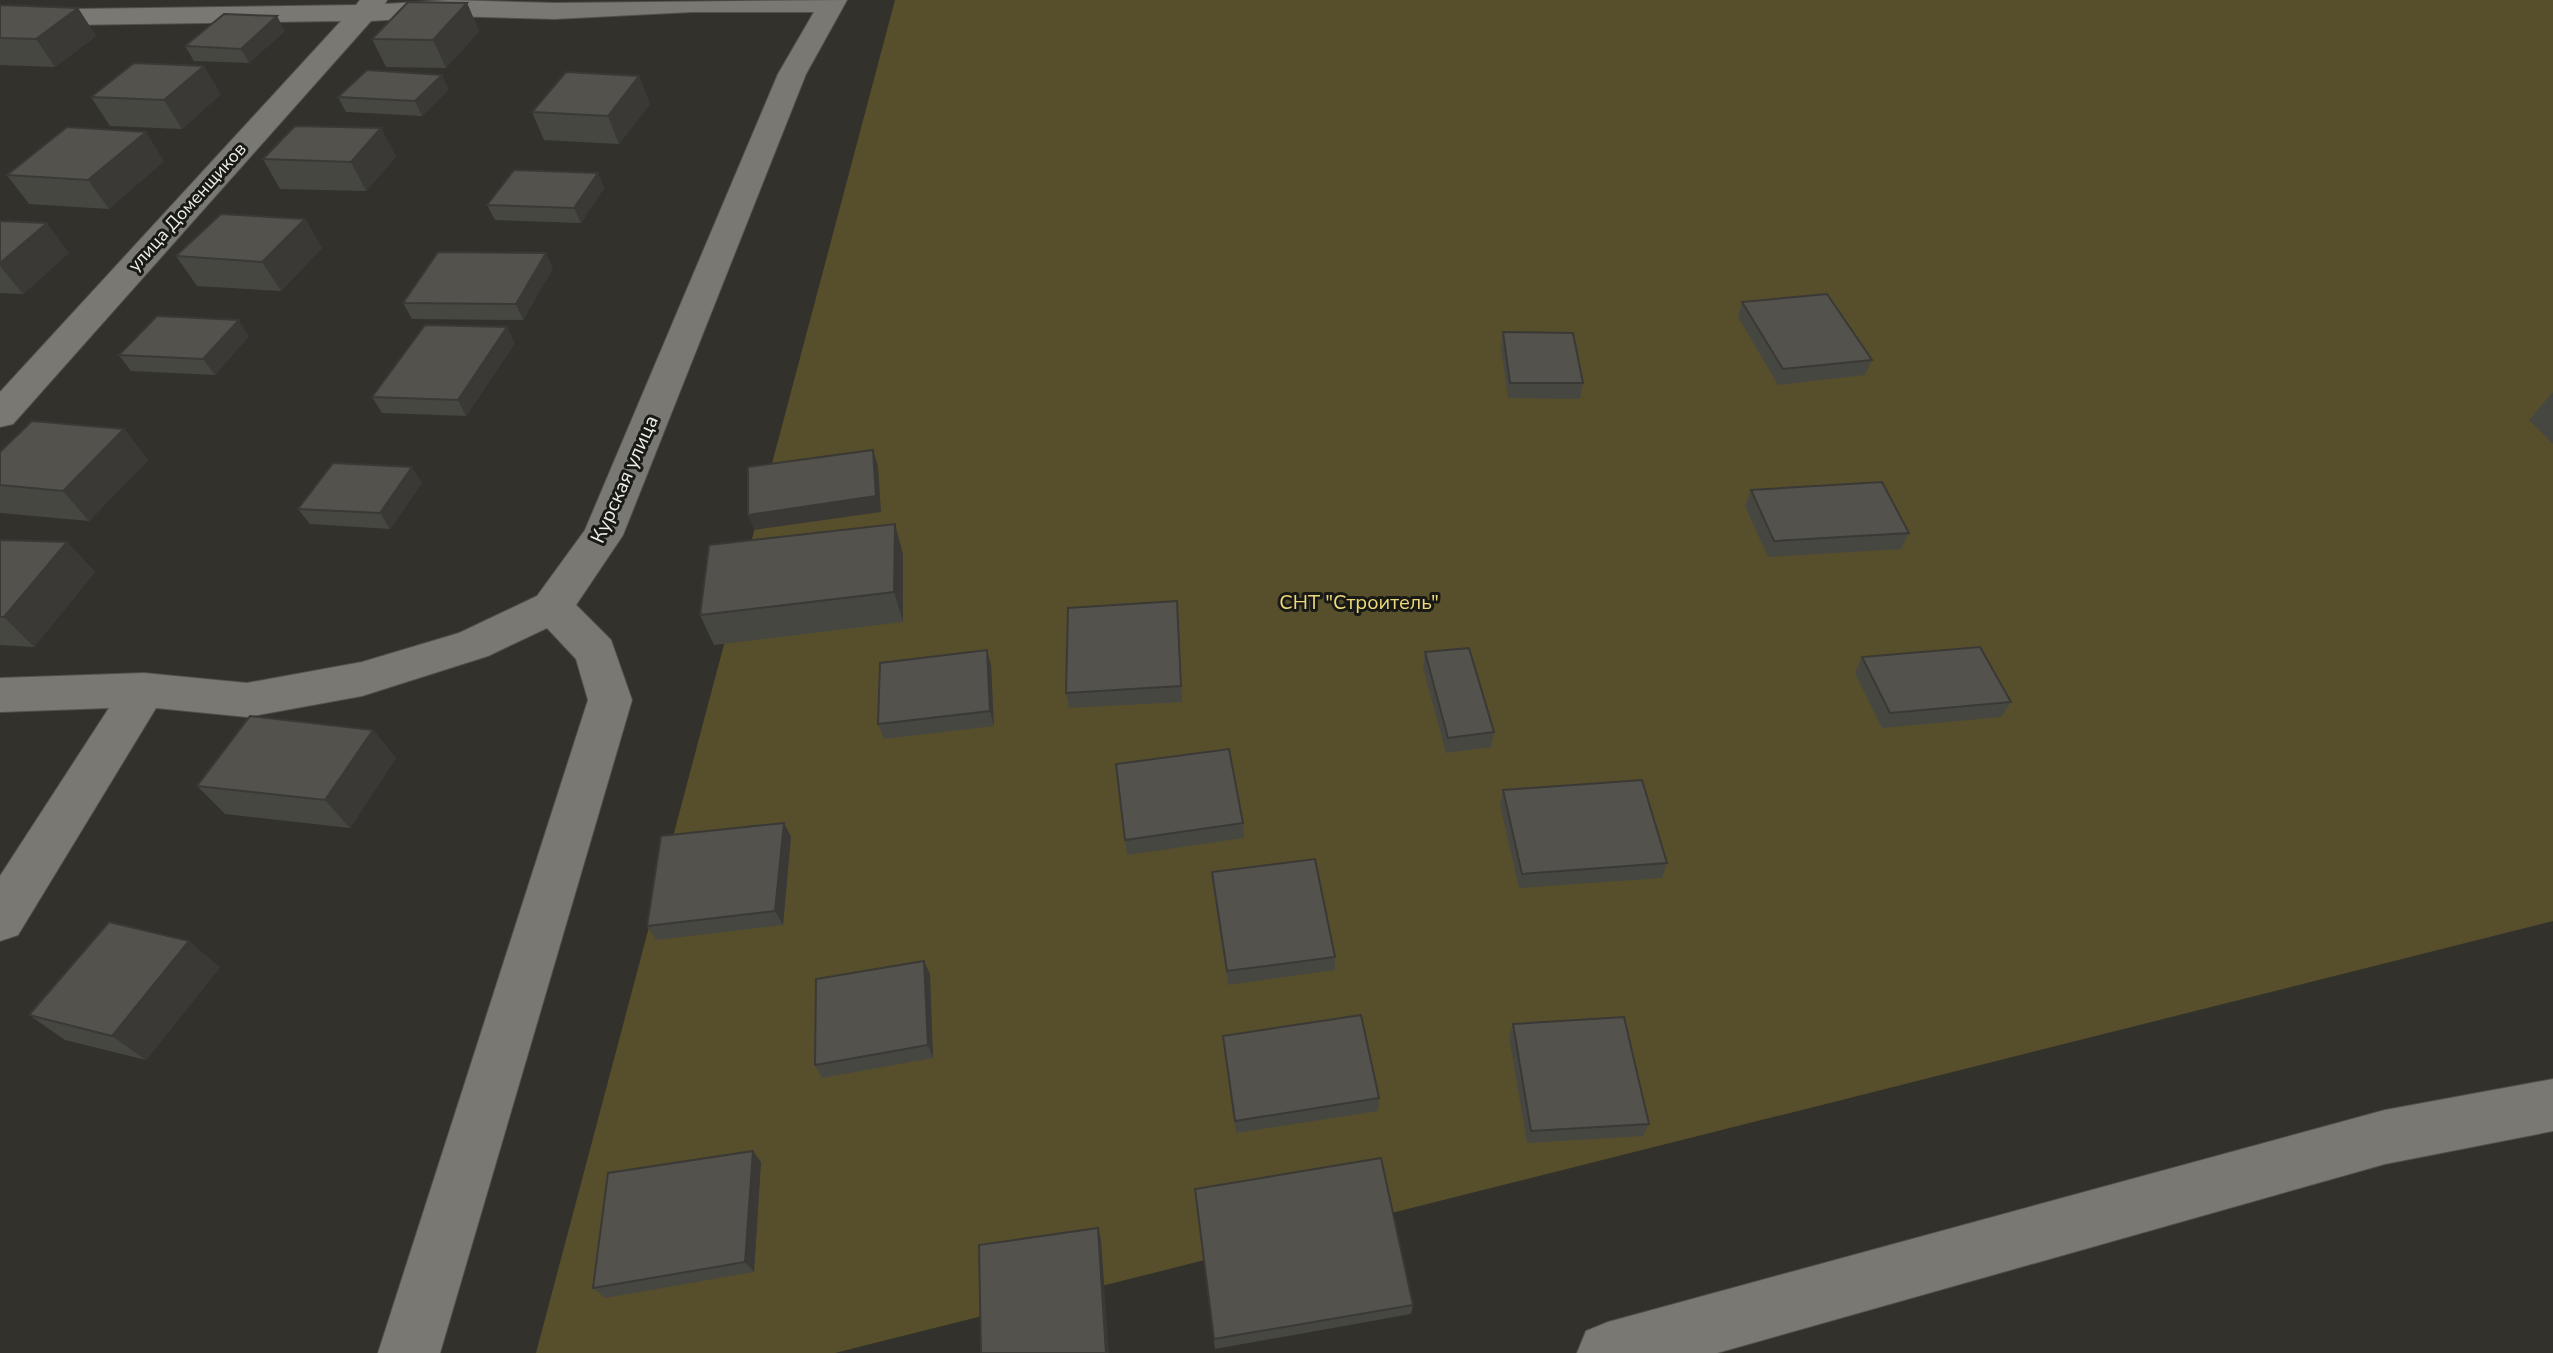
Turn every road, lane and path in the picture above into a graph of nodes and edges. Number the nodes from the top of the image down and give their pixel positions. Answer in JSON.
{"nodes":[{"id":1,"x":833,"y":2,"type":"edge"},
{"id":2,"x":369,"y":6,"type":"edge"},
{"id":3,"x":0,"y":18,"type":"edge"},
{"id":4,"x":0,"y":415,"type":"edge"},
{"id":5,"x":552,"y":607,"type":"junction"},
{"id":6,"x":144,"y":690,"type":"junction"},
{"id":7,"x":0,"y":695,"type":"edge"},
{"id":8,"x":0,"y":919,"type":"edge"},
{"id":9,"x":2553,"y":1105,"type":"edge"},
{"id":10,"x":409,"y":1353,"type":"edge"},
{"id":11,"x":1608,"y":1353,"type":"edge"}],
"edges":[{"from":1,"to":2,"type":"street"},
{"from":1,"to":5,"type":"street","name":"Курская улица"},
{"from":2,"to":3,"type":"street"},
{"from":2,"to":4,"type":"street","name":"улица Доменщиков"},
{"from":5,"to":6,"type":"street","name":"Курская улица"},
{"from":5,"to":10,"type":"street"},
{"from":6,"to":7,"type":"street","name":"Курская улица"},
{"from":6,"to":8,"type":"street"},
{"from":9,"to":11,"type":"street"}]}
